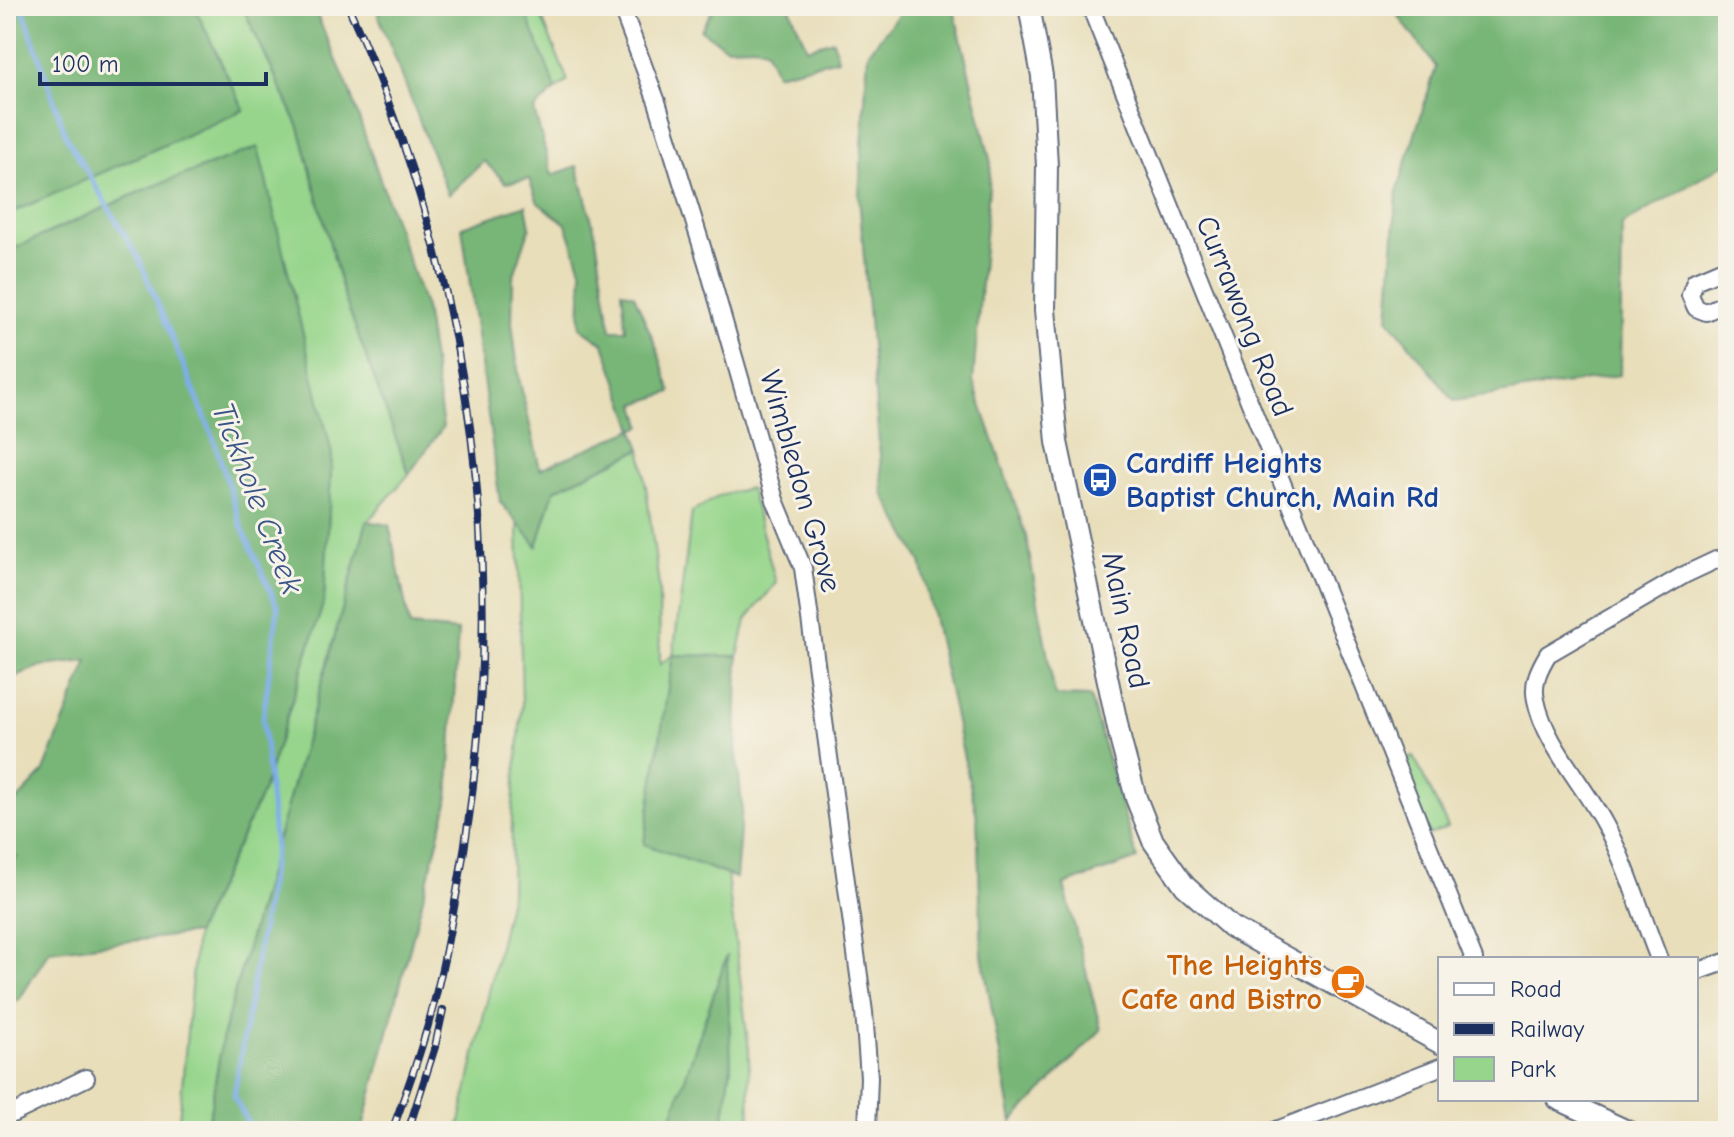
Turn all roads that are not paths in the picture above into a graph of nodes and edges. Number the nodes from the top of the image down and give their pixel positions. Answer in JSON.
{"nodes":[{"id":1,"x":621,"y":6,"type":"edge"},
{"id":2,"x":1029,"y":6,"type":"edge"},
{"id":3,"x":1090,"y":6,"type":"edge"},
{"id":4,"x":1728,"y":267,"type":"edge"},
{"id":5,"x":1728,"y":302,"type":"edge"},
{"id":6,"x":1728,"y":558,"type":"edge"},
{"id":7,"x":1473,"y":957,"type":"edge"},
{"id":8,"x":1658,"y":957,"type":"edge"},
{"id":9,"x":1728,"y":961,"type":"edge"},
{"id":10,"x":1698,"y":971,"type":"edge"},
{"id":11,"x":1438,"y":1042,"type":"edge"},
{"id":12,"x":1438,"y":1068,"type":"edge"},
{"id":13,"x":86,"y":1078,"type":"dead end"},
{"id":14,"x":1562,"y":1101,"type":"edge"},
{"id":15,"x":6,"y":1117,"type":"edge"},
{"id":16,"x":867,"y":1131,"type":"edge"},
{"id":17,"x":1274,"y":1131,"type":"edge"},
{"id":18,"x":1627,"y":1131,"type":"edge"}],
"edges":[{"from":1,"to":16,"type":"street","name":"Wimbledon Grove"},
{"from":2,"to":11,"type":"main road","name":"Main Road"},
{"from":3,"to":7,"type":"street","name":"Currawong Road"},
{"from":4,"to":5,"type":"street"},
{"from":6,"to":8,"type":"street"},
{"from":9,"to":10,"type":"street"},
{"from":12,"to":17,"type":"street"},
{"from":13,"to":15,"type":"street"},
{"from":14,"to":18,"type":"main road"}]}
